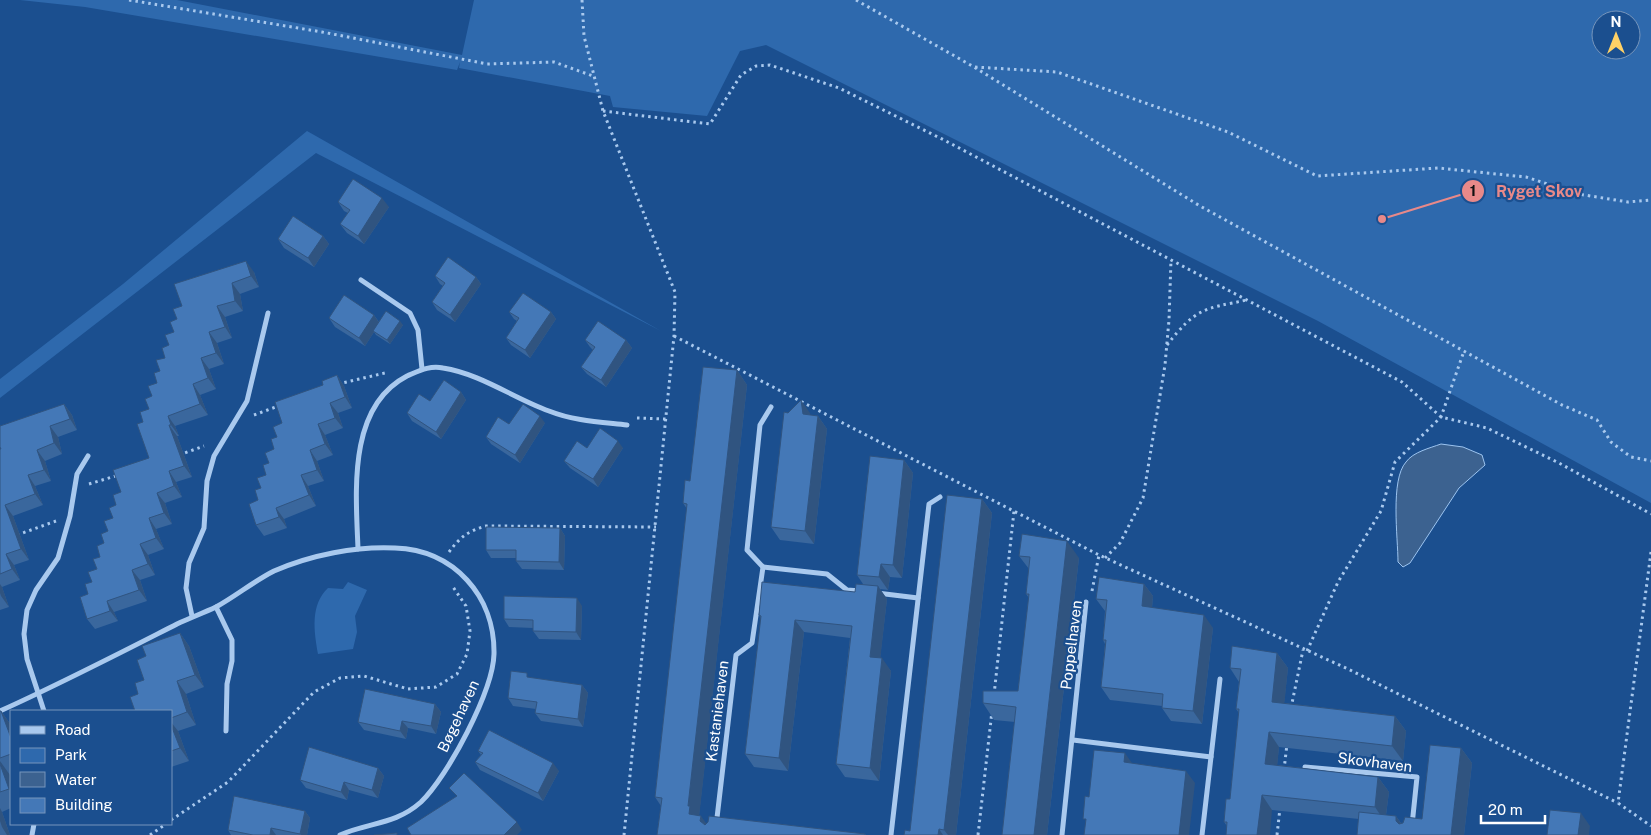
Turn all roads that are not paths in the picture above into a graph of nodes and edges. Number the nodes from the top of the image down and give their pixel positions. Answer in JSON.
{"nodes":[{"id":1,"x":361,"y":280,"type":"dead end"},
{"id":2,"x":268,"y":313,"type":"dead end"},
{"id":3,"x":422,"y":368,"type":"junction"},
{"id":4,"x":770,"y":407,"type":"dead end"},
{"id":5,"x":627,"y":424,"type":"road end"},
{"id":6,"x":88,"y":456,"type":"dead end"},
{"id":7,"x":940,"y":497,"type":"dead end"},
{"id":8,"x":358,"y":549,"type":"junction"},
{"id":9,"x":763,"y":567,"type":"junction"},
{"id":10,"x":865,"y":592,"type":"edge"},
{"id":11,"x":874,"y":593,"type":"edge"},
{"id":12,"x":918,"y":598,"type":"junction"},
{"id":13,"x":1086,"y":602,"type":"road end"},
{"id":14,"x":216,"y":607,"type":"junction"},
{"id":15,"x":192,"y":616,"type":"junction"},
{"id":16,"x":1220,"y":679,"type":"dead end"},
{"id":17,"x":39,"y":694,"type":"junction"},
{"id":18,"x":44,"y":710,"type":"edge"},
{"id":19,"x":0,"y":711,"type":"edge"},
{"id":20,"x":226,"y":731,"type":"dead end"},
{"id":21,"x":1073,"y":740,"type":"junction"},
{"id":22,"x":1211,"y":757,"type":"junction"},
{"id":23,"x":1305,"y":767,"type":"edge"},
{"id":24,"x":340,"y":835,"type":"edge"},
{"id":25,"x":715,"y":835,"type":"edge"},
{"id":26,"x":891,"y":835,"type":"edge"},
{"id":27,"x":1062,"y":835,"type":"edge"},
{"id":28,"x":1202,"y":835,"type":"edge"},
{"id":29,"x":1411,"y":835,"type":"edge"}],
"edges":[{"from":1,"to":3,"type":"street"},
{"from":2,"to":15,"type":"street"},
{"from":3,"to":5,"type":"street"},
{"from":3,"to":8,"type":"street"},
{"from":4,"to":9,"type":"street"},
{"from":6,"to":17,"type":"street"},
{"from":7,"to":12,"type":"street"},
{"from":8,"to":14,"type":"street","name":"Bøgehaven"},
{"from":8,"to":24,"type":"street","name":"Bøgehaven"},
{"from":9,"to":10,"type":"street"},
{"from":9,"to":25,"type":"street","name":"Kastaniehaven"},
{"from":11,"to":12,"type":"street"},
{"from":12,"to":26,"type":"street"},
{"from":13,"to":21,"type":"street","name":"Poppelhaven"},
{"from":14,"to":15,"type":"street","name":"Bøgehaven"},
{"from":14,"to":20,"type":"street"},
{"from":15,"to":17,"type":"street","name":"Bøgehaven"},
{"from":16,"to":22,"type":"street"},
{"from":17,"to":18,"type":"street"},
{"from":17,"to":19,"type":"street","name":"Bøgehaven"},
{"from":21,"to":22,"type":"street"},
{"from":21,"to":27,"type":"street","name":"Poppelhaven"},
{"from":22,"to":28,"type":"street"},
{"from":23,"to":29,"type":"street","name":"Skovhaven"}]}
